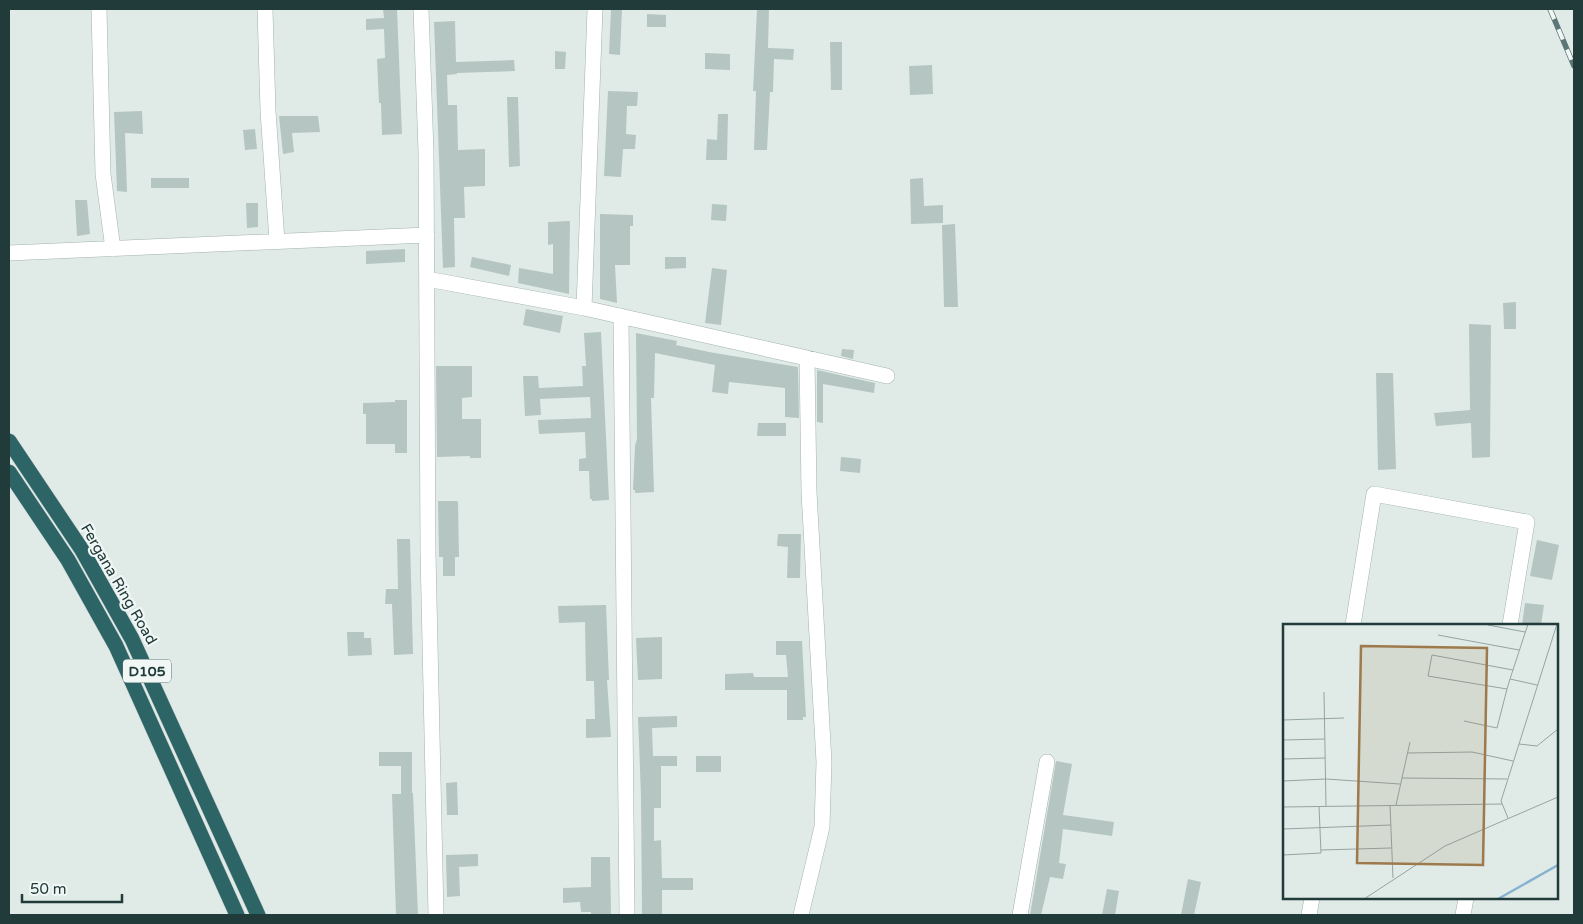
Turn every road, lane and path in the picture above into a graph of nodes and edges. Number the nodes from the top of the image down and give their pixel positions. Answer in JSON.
{"nodes":[{"id":1,"x":99,"y":9,"type":"edge"},
{"id":2,"x":265,"y":9,"type":"edge"},
{"id":3,"x":421,"y":9,"type":"edge"},
{"id":4,"x":595,"y":9,"type":"edge"},
{"id":5,"x":427,"y":235,"type":"junction"},
{"id":6,"x":277,"y":241,"type":"junction"},
{"id":7,"x":113,"y":249,"type":"junction"},
{"id":8,"x":9,"y":253,"type":"edge"},
{"id":9,"x":427,"y":279,"type":"junction"},
{"id":10,"x":584,"y":308,"type":"junction"},
{"id":11,"x":621,"y":316,"type":"junction"},
{"id":12,"x":807,"y":358,"type":"junction"},
{"id":13,"x":887,"y":376,"type":"dead end"},
{"id":14,"x":9,"y":441,"type":"edge"},
{"id":15,"x":9,"y":472,"type":"edge"},
{"id":16,"x":1353,"y":624,"type":"edge"},
{"id":17,"x":1510,"y":624,"type":"edge"},
{"id":18,"x":1048,"y":762,"type":"dead end"},
{"id":19,"x":1312,"y":899,"type":"edge"},
{"id":20,"x":1466,"y":899,"type":"edge"},
{"id":21,"x":237,"y":915,"type":"edge"},
{"id":22,"x":258,"y":915,"type":"edge"},
{"id":23,"x":436,"y":915,"type":"edge"},
{"id":24,"x":626,"y":915,"type":"edge"},
{"id":25,"x":802,"y":915,"type":"edge"},
{"id":26,"x":1020,"y":915,"type":"edge"},
{"id":27,"x":1309,"y":915,"type":"edge"},
{"id":28,"x":1463,"y":915,"type":"edge"}],
"edges":[{"from":1,"to":7,"type":"street"},
{"from":2,"to":6,"type":"street"},
{"from":3,"to":5,"type":"street"},
{"from":4,"to":10,"type":"street"},
{"from":5,"to":6,"type":"street"},
{"from":5,"to":9,"type":"street"},
{"from":6,"to":7,"type":"street"},
{"from":7,"to":8,"type":"street"},
{"from":9,"to":10,"type":"street"},
{"from":9,"to":23,"type":"street"},
{"from":10,"to":11,"type":"street"},
{"from":11,"to":12,"type":"street"},
{"from":11,"to":24,"type":"street"},
{"from":12,"to":13,"type":"street"},
{"from":12,"to":25,"type":"street"},
{"from":14,"to":22,"type":"highway","name":"Fergana Ring Road","number":"D105"},
{"from":15,"to":21,"type":"highway","number":"D105"},
{"from":16,"to":17,"type":"street"},
{"from":18,"to":26,"type":"street"},
{"from":19,"to":27,"type":"street"},
{"from":20,"to":28,"type":"street"}]}
